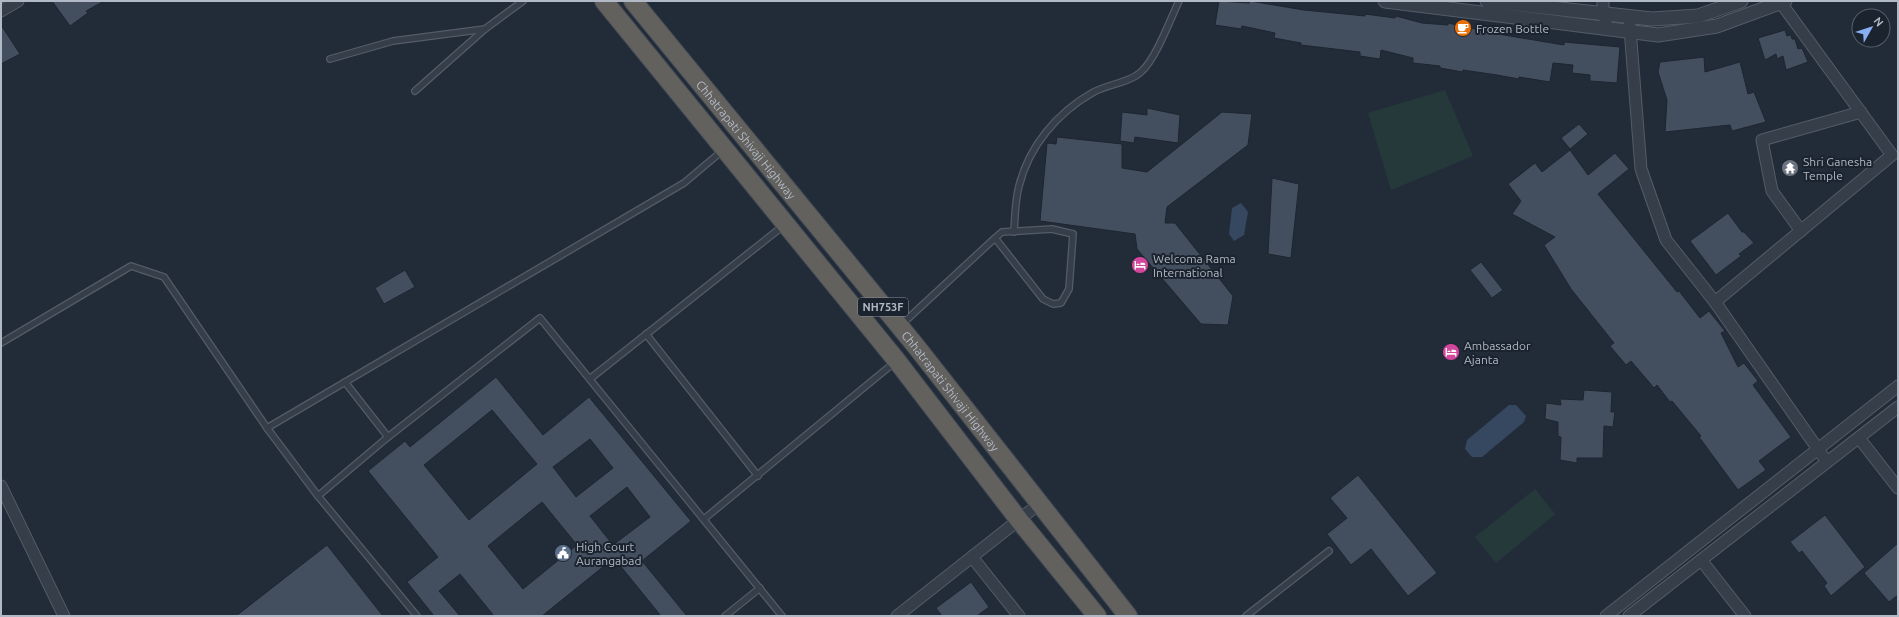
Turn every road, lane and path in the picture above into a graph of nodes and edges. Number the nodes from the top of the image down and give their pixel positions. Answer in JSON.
{"nodes":[{"id":1,"x":18,"y":1,"type":"edge"},
{"id":2,"x":523,"y":1,"type":"edge"},
{"id":3,"x":604,"y":1,"type":"edge"},
{"id":4,"x":633,"y":1,"type":"edge"},
{"id":5,"x":1178,"y":1,"type":"edge"},
{"id":6,"x":1385,"y":1,"type":"edge"},
{"id":7,"x":1487,"y":1,"type":"edge"},
{"id":8,"x":1742,"y":1,"type":"edge"},
{"id":9,"x":1783,"y":2,"type":"edge"},
{"id":10,"x":1603,"y":7,"type":"edge"},
{"id":11,"x":1,"y":11,"type":"edge"},
{"id":12,"x":1629,"y":16,"type":"junction"},
{"id":13,"x":1608,"y":27,"type":"junction"},
{"id":14,"x":485,"y":29,"type":"junction"},
{"id":15,"x":1630,"y":30,"type":"junction"},
{"id":16,"x":330,"y":59,"type":"dead end"},
{"id":17,"x":415,"y":91,"type":"dead end"},
{"id":18,"x":1861,"y":112,"type":"junction"},
{"id":19,"x":724,"y":150,"type":"junction"},
{"id":20,"x":785,"y":224,"type":"junction"},
{"id":21,"x":1801,"y":231,"type":"junction"},
{"id":22,"x":1014,"y":232,"type":"junction"},
{"id":23,"x":995,"y":238,"type":"junction"},
{"id":24,"x":1715,"y":302,"type":"junction"},
{"id":25,"x":899,"y":326,"type":"junction"},
{"id":26,"x":646,"y":334,"type":"junction"},
{"id":27,"x":1,"y":343,"type":"edge"},
{"id":28,"x":897,"y":361,"type":"junction"},
{"id":29,"x":591,"y":378,"type":"junction"},
{"id":30,"x":345,"y":382,"type":"junction"},
{"id":31,"x":1898,"y":386,"type":"edge"},
{"id":32,"x":1898,"y":407,"type":"edge"},
{"id":33,"x":267,"y":428,"type":"junction"},
{"id":34,"x":388,"y":436,"type":"junction"},
{"id":35,"x":1859,"y":438,"type":"junction"},
{"id":36,"x":1819,"y":449,"type":"junction"},
{"id":37,"x":1827,"y":462,"type":"junction"},
{"id":38,"x":758,"y":476,"type":"junction"},
{"id":39,"x":1,"y":486,"type":"edge"},
{"id":40,"x":1898,"y":488,"type":"edge"},
{"id":41,"x":318,"y":496,"type":"junction"},
{"id":42,"x":1039,"y":504,"type":"junction"},
{"id":43,"x":704,"y":519,"type":"junction"},
{"id":44,"x":1019,"y":520,"type":"junction"},
{"id":45,"x":1329,"y":551,"type":"dead end"},
{"id":46,"x":972,"y":557,"type":"junction"},
{"id":47,"x":1701,"y":560,"type":"junction"},
{"id":48,"x":760,"y":588,"type":"junction"},
{"id":49,"x":1612,"y":615,"type":"edge"},
{"id":50,"x":64,"y":616,"type":"edge"},
{"id":51,"x":417,"y":616,"type":"edge"},
{"id":52,"x":725,"y":616,"type":"edge"},
{"id":53,"x":782,"y":616,"type":"edge"},
{"id":54,"x":897,"y":616,"type":"edge"},
{"id":55,"x":1019,"y":616,"type":"edge"},
{"id":56,"x":1097,"y":616,"type":"edge"},
{"id":57,"x":1128,"y":616,"type":"edge"},
{"id":58,"x":1246,"y":616,"type":"edge"},
{"id":59,"x":1629,"y":616,"type":"edge"},
{"id":60,"x":1745,"y":616,"type":"edge"}],
"edges":[{"from":1,"to":11,"type":"street"},
{"from":2,"to":14,"type":"lane"},
{"from":3,"to":19,"type":"highway","name":"Chhatrapati Shivaji Highway","number":"NH753F"},
{"from":4,"to":25,"type":"highway","name":"Chhatrapati Shivaji Highway","number":"NH753F"},
{"from":5,"to":22,"type":"lane"},
{"from":6,"to":13,"type":"street"},
{"from":7,"to":10,"type":"street"},
{"from":8,"to":12,"type":"street"},
{"from":9,"to":15,"type":"street"},
{"from":9,"to":18,"type":"street"},
{"from":10,"to":12,"type":"street"},
{"from":10,"to":13,"type":"street"},
{"from":12,"to":15,"type":"street"},
{"from":13,"to":15,"type":"street"},
{"from":14,"to":16,"type":"lane"},
{"from":14,"to":17,"type":"lane"},
{"from":15,"to":24,"type":"street"},
{"from":18,"to":21,"type":"street"},
{"from":18,"to":21,"type":"street"},
{"from":19,"to":20,"type":"highway","name":"Chhatrapati Shivaji Highway","number":"NH753F"},
{"from":19,"to":30,"type":"lane"},
{"from":20,"to":26,"type":"lane"},
{"from":20,"to":28,"type":"highway","name":"Chhatrapati Shivaji Highway","number":"NH753F"},
{"from":21,"to":24,"type":"street"},
{"from":22,"to":23,"type":"lane"},
{"from":22,"to":23,"type":"lane"},
{"from":23,"to":25,"type":"lane"},
{"from":24,"to":36,"type":"street"},
{"from":25,"to":42,"type":"highway","name":"Chhatrapati Shivaji Highway","number":"NH753F"},
{"from":26,"to":29,"type":"lane"},
{"from":26,"to":38,"type":"lane"},
{"from":27,"to":33,"type":"lane"},
{"from":28,"to":38,"type":"lane"},
{"from":28,"to":44,"type":"highway","name":"Chhatrapati Shivaji Highway","number":"NH753F"},
{"from":29,"to":34,"type":"lane"},
{"from":29,"to":43,"type":"lane"},
{"from":30,"to":33,"type":"lane"},
{"from":30,"to":34,"type":"lane"},
{"from":31,"to":36,"type":"street"},
{"from":32,"to":35,"type":"street"},
{"from":33,"to":41,"type":"lane"},
{"from":34,"to":41,"type":"lane"},
{"from":35,"to":37,"type":"street"},
{"from":35,"to":40,"type":"street"},
{"from":36,"to":37,"type":"street"},
{"from":36,"to":49,"type":"street"},
{"from":37,"to":47,"type":"street"},
{"from":38,"to":43,"type":"lane"},
{"from":39,"to":50,"type":"street"},
{"from":41,"to":51,"type":"lane"},
{"from":42,"to":44,"type":"street"},
{"from":42,"to":57,"type":"highway","name":"Chhatrapati Shivaji Highway","number":"NH753F"},
{"from":43,"to":48,"type":"lane"},
{"from":44,"to":46,"type":"street"},
{"from":44,"to":56,"type":"highway","name":"Chhatrapati Shivaji Highway","number":"NH753F"},
{"from":45,"to":58,"type":"lane"},
{"from":46,"to":54,"type":"street"},
{"from":46,"to":55,"type":"street"},
{"from":47,"to":59,"type":"street"},
{"from":47,"to":60,"type":"street"},
{"from":48,"to":52,"type":"lane"},
{"from":48,"to":53,"type":"lane"}]}
